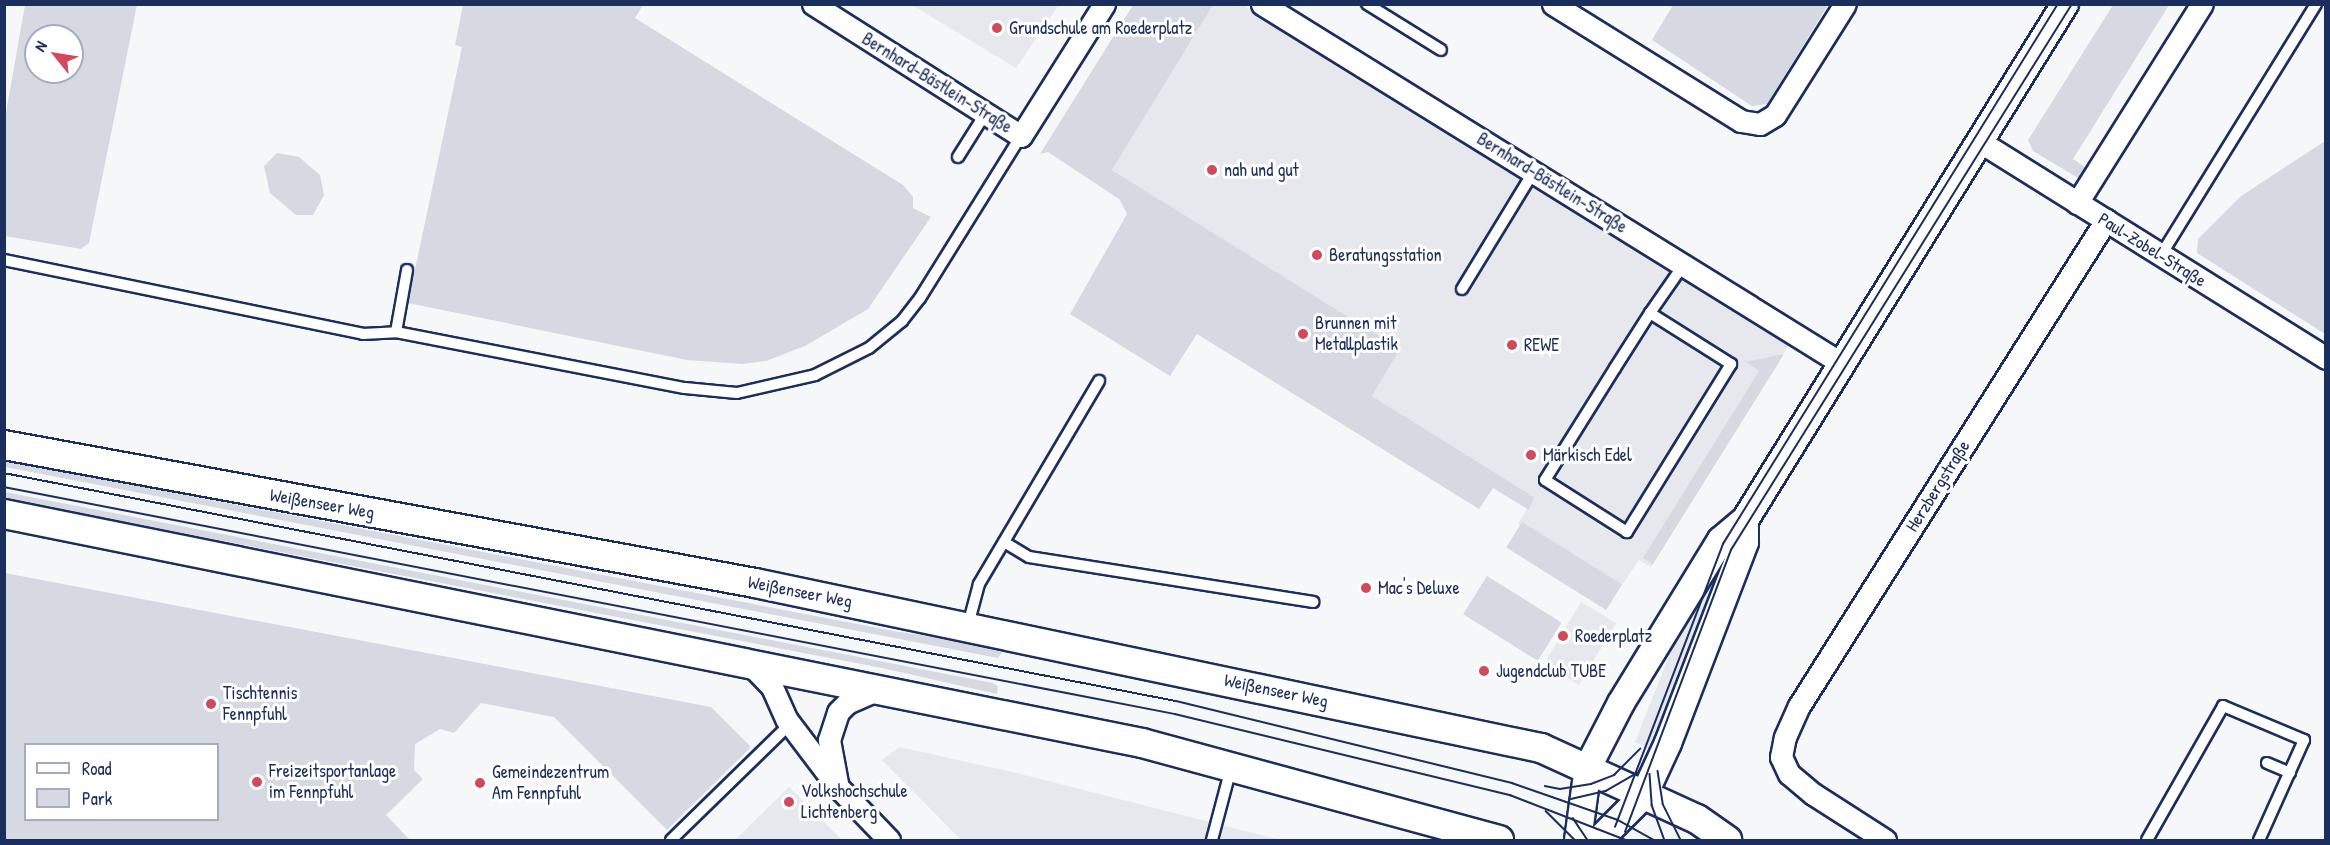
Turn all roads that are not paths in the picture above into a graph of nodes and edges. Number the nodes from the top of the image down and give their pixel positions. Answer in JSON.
{"nodes":[{"id":1,"x":813,"y":4,"type":"edge"},
{"id":2,"x":1104,"y":4,"type":"edge"},
{"id":3,"x":1262,"y":4,"type":"edge"},
{"id":4,"x":1367,"y":4,"type":"edge"},
{"id":5,"x":1553,"y":4,"type":"edge"},
{"id":6,"x":1845,"y":4,"type":"edge"},
{"id":7,"x":2065,"y":4,"type":"edge"},
{"id":8,"x":2202,"y":4,"type":"edge"},
{"id":9,"x":2316,"y":4,"type":"edge"},
{"id":10,"x":1441,"y":50,"type":"dead end"},
{"id":11,"x":986,"y":114,"type":"junction"},
{"id":12,"x":1021,"y":136,"type":"junction"},
{"id":13,"x":1979,"y":141,"type":"junction"},
{"id":14,"x":958,"y":157,"type":"dead end"},
{"id":15,"x":1534,"y":171,"type":"junction"},
{"id":16,"x":2077,"y":202,"type":"junction"},
{"id":17,"x":2106,"y":220,"type":"junction"},
{"id":18,"x":2161,"y":255,"type":"junction"},
{"id":19,"x":4,"y":260,"type":"edge"},
{"id":20,"x":1684,"y":264,"type":"junction"},
{"id":21,"x":407,"y":270,"type":"dead end"},
{"id":22,"x":1462,"y":288,"type":"dead end"},
{"id":23,"x":1650,"y":313,"type":"junction"},
{"id":24,"x":396,"y":332,"type":"junction"},
{"id":25,"x":2325,"y":358,"type":"edge"},
{"id":26,"x":1841,"y":363,"type":"junction"},
{"id":27,"x":1099,"y":381,"type":"dead end"},
{"id":28,"x":4,"y":445,"type":"edge"},
{"id":29,"x":4,"y":514,"type":"edge"},
{"id":30,"x":1745,"y":520,"type":"junction"},
{"id":31,"x":1004,"y":542,"type":"junction"},
{"id":32,"x":1313,"y":602,"type":"dead end"},
{"id":33,"x":968,"y":627,"type":"junction"},
{"id":34,"x":749,"y":663,"type":"junction"},
{"id":35,"x":874,"y":691,"type":"junction"},
{"id":36,"x":790,"y":724,"type":"junction"},
{"id":37,"x":2267,"y":763,"type":"dead end"},
{"id":38,"x":1588,"y":767,"type":"junction"},
{"id":39,"x":1231,"y":768,"type":"junction"},
{"id":40,"x":2290,"y":773,"type":"junction"},
{"id":41,"x":837,"y":786,"type":"junction"},
{"id":42,"x":1644,"y":795,"type":"junction"},
{"id":43,"x":671,"y":840,"type":"edge"},
{"id":44,"x":889,"y":840,"type":"edge"},
{"id":45,"x":1212,"y":840,"type":"edge"},
{"id":46,"x":1499,"y":840,"type":"edge"},
{"id":47,"x":1578,"y":840,"type":"edge"},
{"id":48,"x":1599,"y":840,"type":"edge"},
{"id":49,"x":1727,"y":840,"type":"edge"},
{"id":50,"x":1885,"y":840,"type":"edge"},
{"id":51,"x":2147,"y":840,"type":"edge"},
{"id":52,"x":2259,"y":840,"type":"edge"}],
"edges":[{"from":1,"to":11,"type":"street","name":"Bernhard-Bästlein-Straße"},
{"from":2,"to":12,"type":"street","name":"Bernhard-Bästlein-Straße"},
{"from":3,"to":15,"type":"street","name":"Bernhard-Bästlein-Straße"},
{"from":4,"to":10,"type":"lane"},
{"from":5,"to":6,"type":"street"},
{"from":7,"to":13,"type":"street"},
{"from":8,"to":16,"type":"street"},
{"from":9,"to":18,"type":"lane"},
{"from":11,"to":12,"type":"street","name":"Bernhard-Bästlein-Straße"},
{"from":11,"to":14,"type":"lane"},
{"from":12,"to":24,"type":"lane"},
{"from":13,"to":16,"type":"street","name":"Paul-Zobel-Straße"},
{"from":13,"to":26,"type":"street"},
{"from":15,"to":20,"type":"street","name":"Bernhard-Bästlein-Straße"},
{"from":15,"to":22,"type":"lane"},
{"from":16,"to":17,"type":"street","name":"Paul-Zobel-Straße"},
{"from":17,"to":18,"type":"street","name":"Paul-Zobel-Straße"},
{"from":17,"to":50,"type":"street","name":"Herzbergstraße"},
{"from":18,"to":25,"type":"street","name":"Paul-Zobel-Straße"},
{"from":19,"to":24,"type":"lane"},
{"from":20,"to":23,"type":"lane"},
{"from":20,"to":26,"type":"street","name":"Bernhard-Bästlein-Straße"},
{"from":21,"to":24,"type":"lane"},
{"from":23,"to":23,"type":"lane"},
{"from":26,"to":30,"type":"street"},
{"from":27,"to":31,"type":"lane"},
{"from":28,"to":33,"type":"main road","name":"Weißenseer Weg"},
{"from":29,"to":34,"type":"main road"},
{"from":30,"to":38,"type":"street"},
{"from":30,"to":42,"type":"street"},
{"from":31,"to":32,"type":"lane"},
{"from":31,"to":33,"type":"lane"},
{"from":33,"to":38,"type":"main road","name":"Weißenseer Weg"},
{"from":34,"to":35,"type":"main road"},
{"from":34,"to":36,"type":"street"},
{"from":35,"to":39,"type":"main road"},
{"from":35,"to":41,"type":"street"},
{"from":36,"to":41,"type":"street"},
{"from":36,"to":43,"type":"lane"},
{"from":37,"to":40,"type":"lane"},
{"from":38,"to":42,"type":"main road"},
{"from":38,"to":47,"type":"street"},
{"from":39,"to":45,"type":"lane"},
{"from":39,"to":46,"type":"main road"},
{"from":40,"to":51,"type":"lane"},
{"from":40,"to":52,"type":"lane"},
{"from":41,"to":44,"type":"street"},
{"from":42,"to":48,"type":"street"},
{"from":42,"to":49,"type":"main road"}]}
